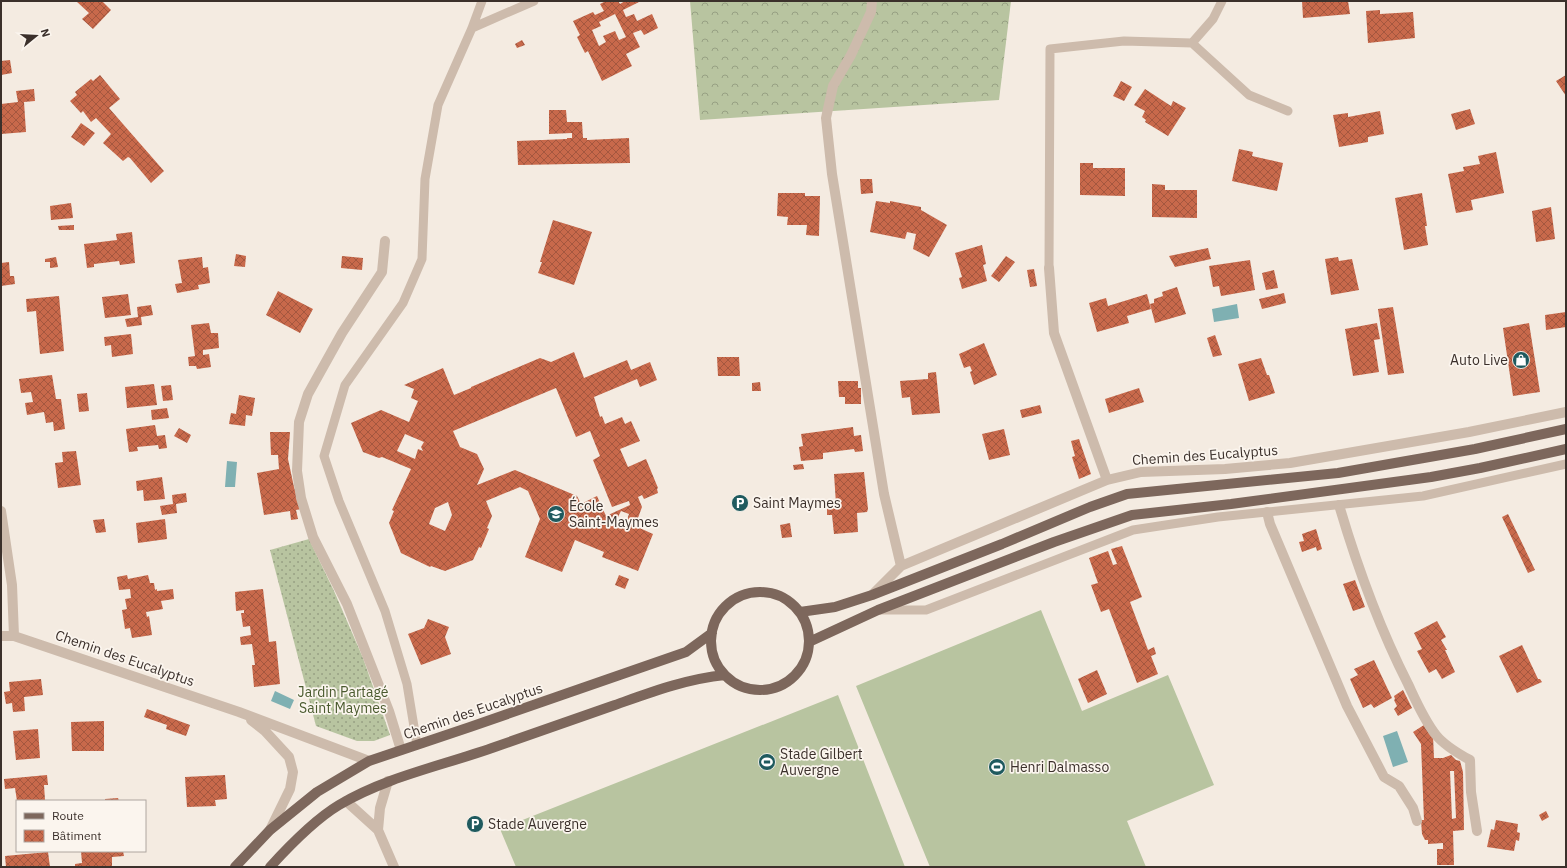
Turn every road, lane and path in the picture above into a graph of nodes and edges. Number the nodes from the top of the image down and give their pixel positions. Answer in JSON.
{"nodes":[{"id":1,"x":482,"y":1,"type":"edge"},
{"id":2,"x":534,"y":1,"type":"edge"},
{"id":3,"x":872,"y":1,"type":"edge"},
{"id":4,"x":1222,"y":1,"type":"edge"},
{"id":5,"x":472,"y":28,"type":"junction"},
{"id":6,"x":1192,"y":43,"type":"junction"},
{"id":7,"x":1288,"y":112,"type":"dead end"},
{"id":8,"x":385,"y":241,"type":"dead end"},
{"id":9,"x":1049,"y":268,"type":"joint"},
{"id":10,"x":1566,"y":412,"type":"edge"},
{"id":11,"x":1566,"y":429,"type":"edge"},
{"id":12,"x":1566,"y":449,"type":"edge"},
{"id":13,"x":1566,"y":464,"type":"edge"},
{"id":14,"x":1107,"y":480,"type":"junction"},
{"id":15,"x":1339,"y":505,"type":"junction"},
{"id":16,"x":1,"y":511,"type":"edge"},
{"id":17,"x":1267,"y":512,"type":"junction"},
{"id":18,"x":901,"y":566,"type":"junction"},
{"id":19,"x":872,"y":595,"type":"junction"},
{"id":20,"x":878,"y":610,"type":"junction"},
{"id":21,"x":800,"y":612,"type":"junction"},
{"id":22,"x":712,"y":633,"type":"junction"},
{"id":23,"x":1,"y":636,"type":"edge"},
{"id":24,"x":14,"y":636,"type":"junction"},
{"id":25,"x":809,"y":642,"type":"junction"},
{"id":26,"x":725,"y":675,"type":"junction"},
{"id":27,"x":239,"y":712,"type":"junction"},
{"id":28,"x":416,"y":745,"type":"junction"},
{"id":29,"x":401,"y":750,"type":"junction"},
{"id":30,"x":369,"y":761,"type":"junction"},
{"id":31,"x":388,"y":781,"type":"junction"},
{"id":32,"x":346,"y":801,"type":"junction"},
{"id":33,"x":1417,"y":821,"type":"dead end"},
{"id":34,"x":270,"y":830,"type":"junction"},
{"id":35,"x":378,"y":830,"type":"junction"},
{"id":36,"x":1477,"y":832,"type":"dead end"},
{"id":37,"x":235,"y":867,"type":"edge"},
{"id":38,"x":270,"y":867,"type":"edge"},
{"id":39,"x":394,"y":867,"type":"edge"}],
"edges":[{"from":1,"to":5,"type":"lane"},
{"from":2,"to":5,"type":"lane"},
{"from":3,"to":18,"type":"street"},
{"from":4,"to":6,"type":"lane"},
{"from":5,"to":28,"type":"lane"},
{"from":6,"to":7,"type":"lane"},
{"from":6,"to":9,"type":"lane"},
{"from":8,"to":29,"type":"street"},
{"from":9,"to":14,"type":"street"},
{"from":10,"to":14,"type":"street","name":"Chemin des Eucalyptus"},
{"from":11,"to":19,"type":"main road","name":"Chemin des Eucalyptus"},
{"from":12,"to":20,"type":"main road"},
{"from":13,"to":15,"type":"lane"},
{"from":14,"to":18,"type":"street","name":"Chemin des Eucalyptus"},
{"from":15,"to":17,"type":"lane"},
{"from":15,"to":36,"type":"street"},
{"from":16,"to":24,"type":"street"},
{"from":17,"to":20,"type":"lane"},
{"from":17,"to":33,"type":"street"},
{"from":18,"to":19,"type":"street","name":"Chemin des Eucalyptus"},
{"from":19,"to":21,"type":"main road","name":"Chemin des Eucalyptus"},
{"from":20,"to":25,"type":"main road"},
{"from":21,"to":22,"type":"main road"},
{"from":21,"to":25,"type":"main road"},
{"from":22,"to":26,"type":"main road"},
{"from":22,"to":28,"type":"main road","name":"Chemin des Eucalyptus"},
{"from":23,"to":24,"type":"street","name":"Chemin des Eucalyptus"},
{"from":24,"to":27,"type":"street","name":"Chemin des Eucalyptus"},
{"from":25,"to":26,"type":"main road"},
{"from":26,"to":31,"type":"main road"},
{"from":27,"to":30,"type":"street","name":"Chemin des Eucalyptus"},
{"from":27,"to":34,"type":"street","name":"Chemin des Eucalyptus"},
{"from":28,"to":29,"type":"main road","name":"Chemin des Eucalyptus"},
{"from":29,"to":30,"type":"main road","name":"Chemin des Eucalyptus"},
{"from":30,"to":34,"type":"main road"},
{"from":31,"to":32,"type":"main road"},
{"from":31,"to":35,"type":"street"},
{"from":32,"to":35,"type":"street"},
{"from":32,"to":38,"type":"main road"},
{"from":34,"to":37,"type":"main road"},
{"from":35,"to":39,"type":"street"}]}
